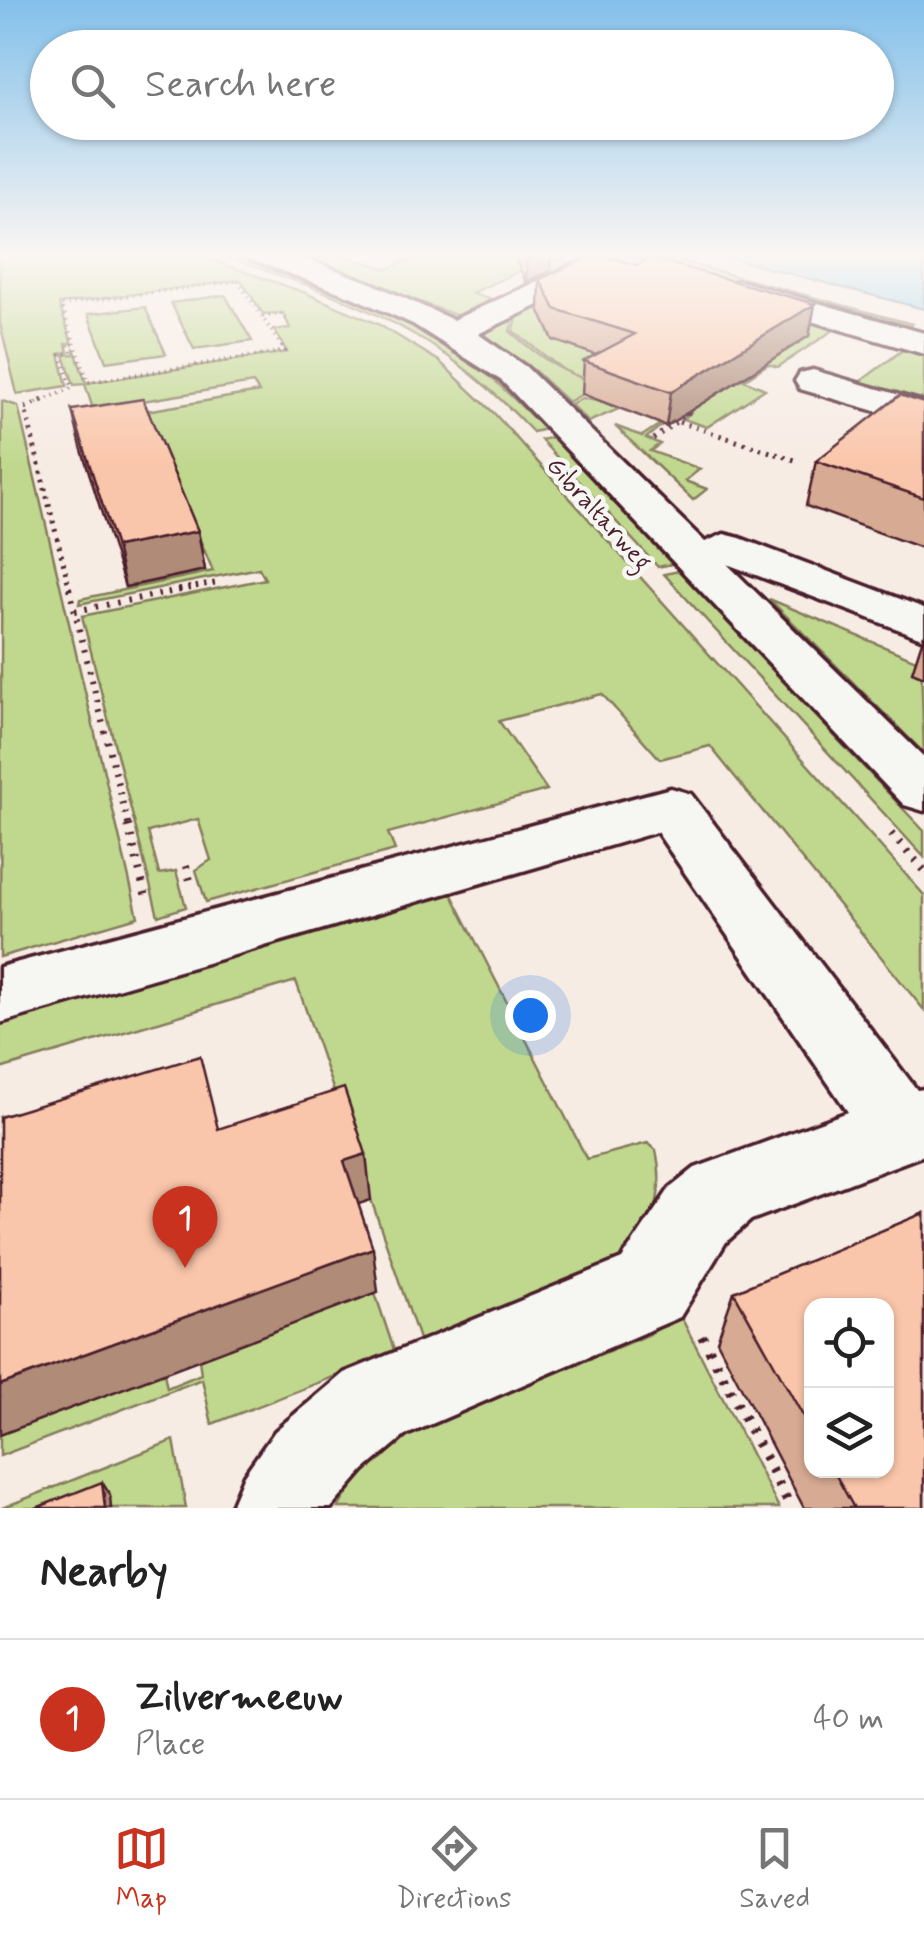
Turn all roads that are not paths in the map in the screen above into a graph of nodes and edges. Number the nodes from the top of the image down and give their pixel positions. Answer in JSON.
{"nodes":[{"id":1,"x":438,"y":323,"type":"edge"},
{"id":2,"x":475,"y":323,"type":"edge"},
{"id":3,"x":853,"y":323,"type":"edge"},
{"id":4,"x":452,"y":330,"type":"junction"},
{"id":5,"x":924,"y":344,"type":"edge"},
{"id":6,"x":813,"y":381,"type":"dead end"},
{"id":7,"x":924,"y":414,"type":"edge"},
{"id":8,"x":724,"y":547,"type":"dead end"},
{"id":9,"x":924,"y":624,"type":"edge"},
{"id":10,"x":924,"y":791,"type":"edge"},
{"id":11,"x":0,"y":996,"type":"edge"},
{"id":12,"x":912,"y":1125,"type":"edge"},
{"id":13,"x":276,"y":1507,"type":"edge"}],
"edges":[{"from":1,"to":4,"type":"street","name":"Gibraltarweg"},
{"from":2,"to":4,"type":"street"},
{"from":3,"to":5,"type":"street"},
{"from":4,"to":10,"type":"street","name":"Gibraltarweg"},
{"from":6,"to":7,"type":"street"},
{"from":8,"to":9,"type":"street"},
{"from":11,"to":12,"type":"street"},
{"from":12,"to":13,"type":"street"}]}
